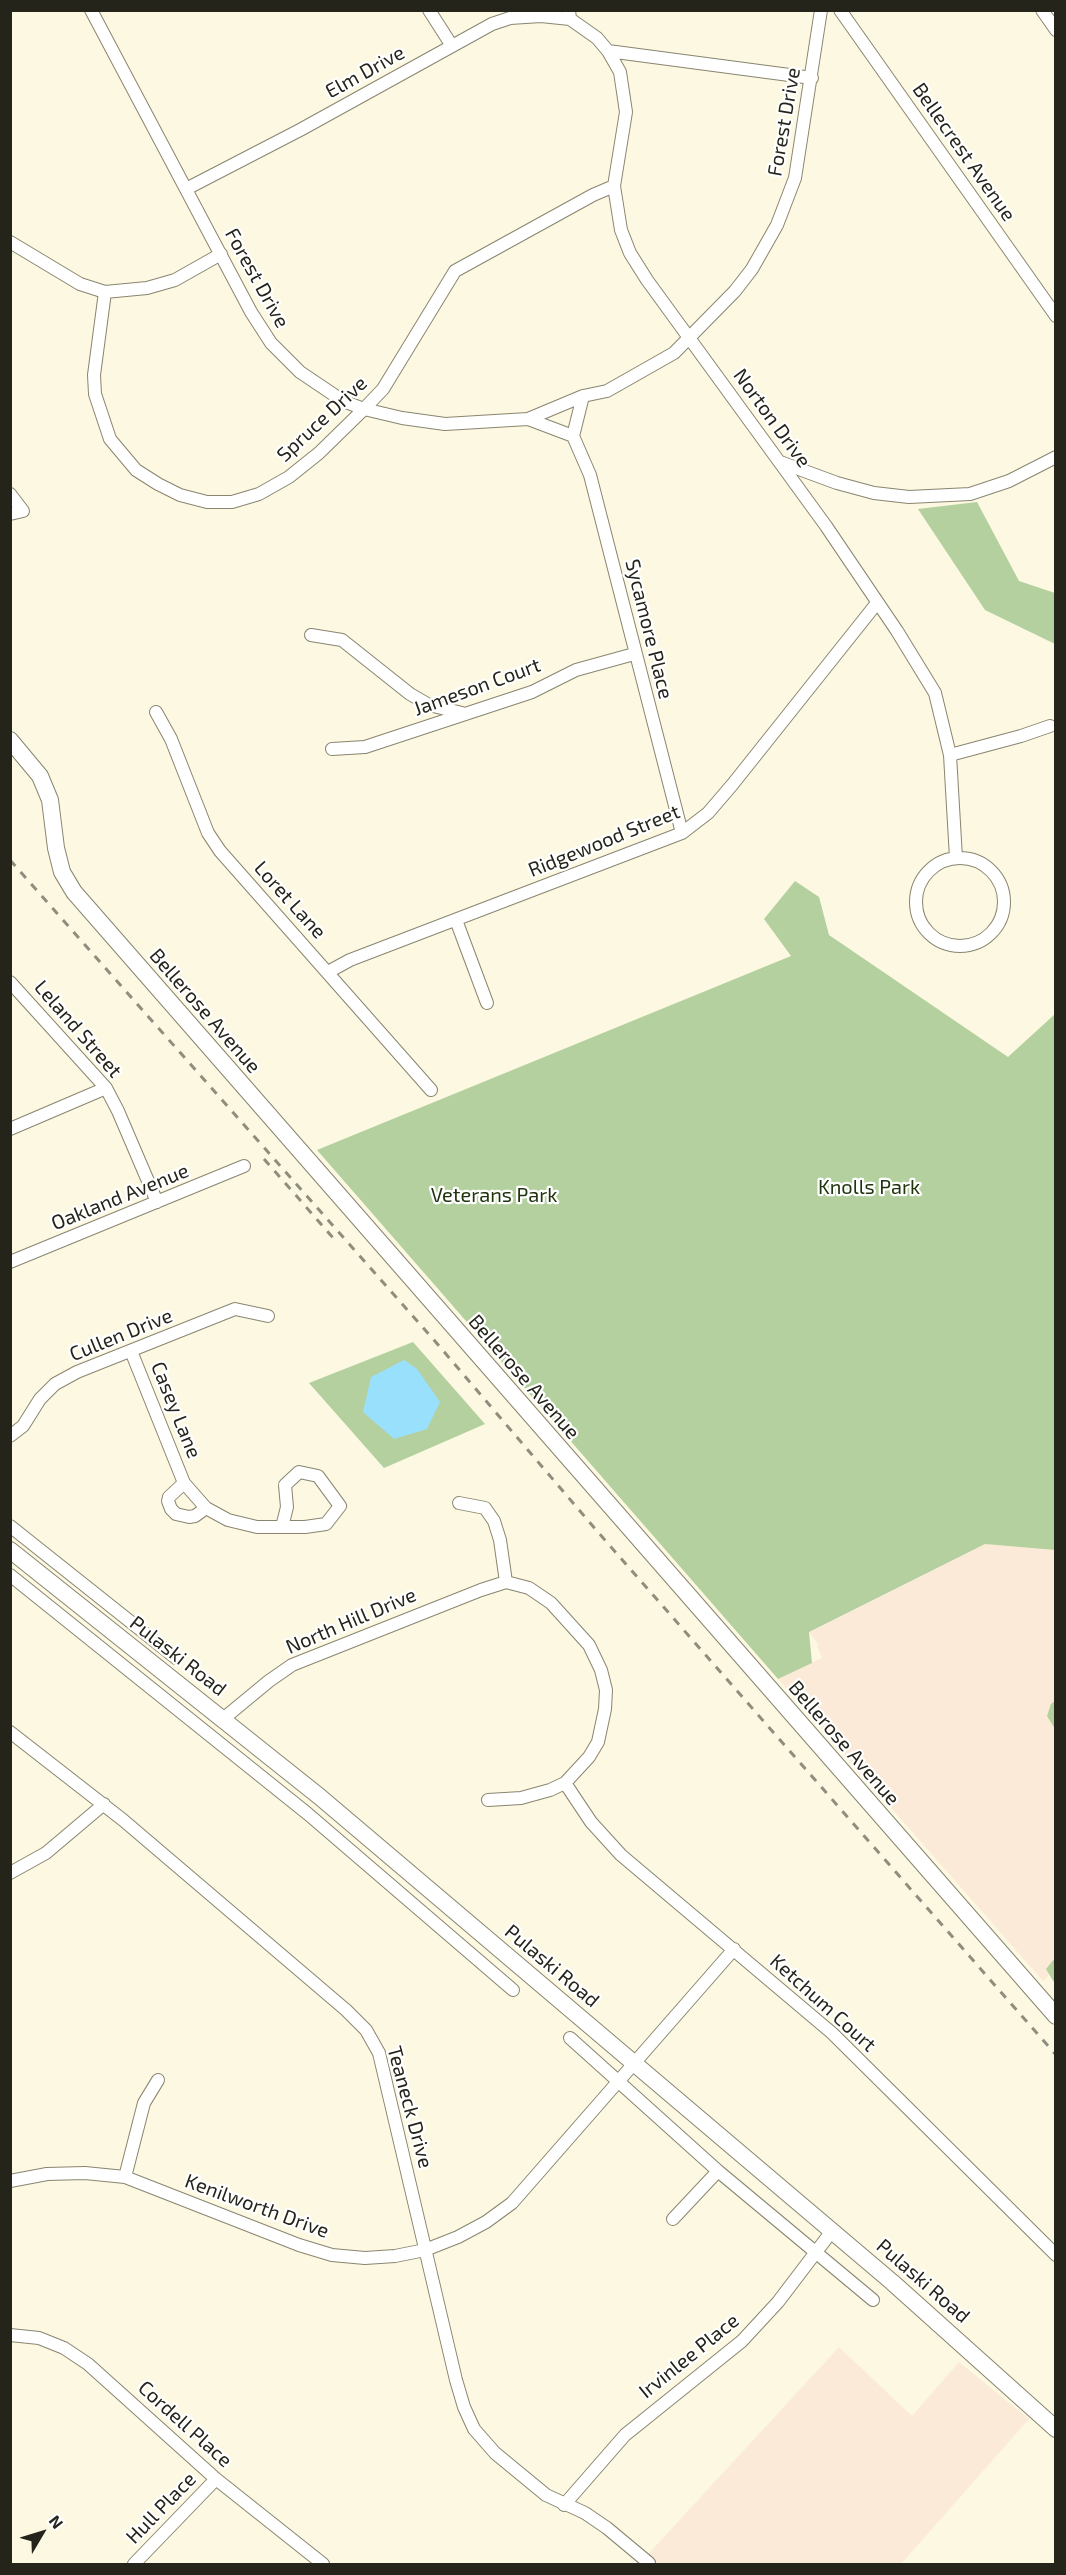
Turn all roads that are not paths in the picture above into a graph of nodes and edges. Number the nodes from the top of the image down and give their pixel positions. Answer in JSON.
{"nodes":[{"id":1,"x":91,"y":10,"type":"edge"},
{"id":2,"x":429,"y":10,"type":"edge"},
{"id":3,"x":821,"y":10,"type":"edge"},
{"id":4,"x":840,"y":10,"type":"edge"},
{"id":5,"x":569,"y":15,"type":"edge"},
{"id":6,"x":1047,"y":15,"type":"edge"},
{"id":7,"x":1056,"y":30,"type":"edge"},
{"id":8,"x":452,"y":46,"type":"junction"},
{"id":9,"x":608,"y":51,"type":"junction"},
{"id":10,"x":812,"y":78,"type":"junction"},
{"id":11,"x":614,"y":186,"type":"junction"},
{"id":12,"x":186,"y":189,"type":"junction"},
{"id":13,"x":10,"y":242,"type":"edge"},
{"id":14,"x":221,"y":254,"type":"junction"},
{"id":15,"x":105,"y":292,"type":"junction"},
{"id":16,"x":1056,"y":316,"type":"edge"},
{"id":17,"x":689,"y":338,"type":"junction"},
{"id":18,"x":583,"y":396,"type":"junction"},
{"id":19,"x":364,"y":409,"type":"junction"},
{"id":20,"x":528,"y":419,"type":"junction"},
{"id":21,"x":573,"y":436,"type":"junction"},
{"id":22,"x":1056,"y":457,"type":"edge"},
{"id":23,"x":780,"y":462,"type":"junction"},
{"id":24,"x":10,"y":494,"type":"edge"},
{"id":25,"x":10,"y":514,"type":"edge"},
{"id":26,"x":877,"y":603,"type":"junction"},
{"id":27,"x":311,"y":635,"type":"dead end"},
{"id":28,"x":634,"y":654,"type":"junction"},
{"id":29,"x":156,"y":712,"type":"dead end"},
{"id":30,"x":462,"y":713,"type":"junction"},
{"id":31,"x":1050,"y":726,"type":"dead end"},
{"id":32,"x":10,"y":740,"type":"edge"},
{"id":33,"x":332,"y":749,"type":"dead end"},
{"id":34,"x":950,"y":755,"type":"junction"},
{"id":35,"x":682,"y":833,"type":"junction"},
{"id":36,"x":956,"y":858,"type":"junction"},
{"id":37,"x":456,"y":920,"type":"junction"},
{"id":38,"x":328,"y":972,"type":"junction"},
{"id":39,"x":12,"y":987,"type":"edge"},
{"id":40,"x":486,"y":1003,"type":"dead end"},
{"id":41,"x":106,"y":1088,"type":"junction"},
{"id":42,"x":431,"y":1090,"type":"dead end"},
{"id":43,"x":10,"y":1129,"type":"edge"},
{"id":44,"x":244,"y":1166,"type":"dead end"},
{"id":45,"x":157,"y":1202,"type":"junction"},
{"id":46,"x":10,"y":1262,"type":"edge"},
{"id":47,"x":268,"y":1316,"type":"dead end"},
{"id":48,"x":131,"y":1351,"type":"junction"},
{"id":49,"x":10,"y":1436,"type":"edge"},
{"id":50,"x":184,"y":1483,"type":"junction"},
{"id":51,"x":459,"y":1503,"type":"dead end"},
{"id":52,"x":206,"y":1508,"type":"junction"},
{"id":53,"x":10,"y":1526,"type":"edge"},
{"id":54,"x":282,"y":1527,"type":"junction"},
{"id":55,"x":10,"y":1550,"type":"edge"},
{"id":56,"x":10,"y":1575,"type":"edge"},
{"id":57,"x":506,"y":1582,"type":"junction"},
{"id":58,"x":176,"y":1658,"type":"dead end"},
{"id":59,"x":223,"y":1719,"type":"junction"},
{"id":60,"x":10,"y":1732,"type":"edge"},
{"id":61,"x":565,"y":1783,"type":"junction"},
{"id":62,"x":320,"y":1797,"type":"junction"},
{"id":63,"x":488,"y":1800,"type":"dead end"},
{"id":64,"x":104,"y":1804,"type":"junction"},
{"id":65,"x":308,"y":1814,"type":"junction"},
{"id":66,"x":10,"y":1873,"type":"edge"},
{"id":67,"x":481,"y":1933,"type":"junction"},
{"id":68,"x":734,"y":1949,"type":"junction"},
{"id":69,"x":467,"y":1950,"type":"junction"},
{"id":70,"x":513,"y":1990,"type":"dead end"},
{"id":71,"x":1056,"y":2016,"type":"edge"},
{"id":72,"x":570,"y":2038,"type":"dead end"},
{"id":73,"x":635,"y":2064,"type":"junction"},
{"id":74,"x":158,"y":2080,"type":"dead end"},
{"id":75,"x":619,"y":2082,"type":"junction"},
{"id":76,"x":718,"y":2171,"type":"junction"},
{"id":77,"x":125,"y":2177,"type":"junction"},
{"id":78,"x":10,"y":2181,"type":"edge"},
{"id":79,"x":673,"y":2220,"type":"dead end"},
{"id":80,"x":832,"y":2231,"type":"junction"},
{"id":81,"x":425,"y":2250,"type":"junction"},
{"id":82,"x":816,"y":2250,"type":"junction"},
{"id":83,"x":1056,"y":2255,"type":"edge"},
{"id":84,"x":873,"y":2300,"type":"dead end"},
{"id":85,"x":10,"y":2335,"type":"edge"},
{"id":86,"x":1056,"y":2429,"type":"edge"},
{"id":87,"x":216,"y":2479,"type":"junction"},
{"id":88,"x":564,"y":2505,"type":"junction"},
{"id":89,"x":649,"y":2563,"type":"dead end"},
{"id":90,"x":134,"y":2565,"type":"edge"},
{"id":91,"x":323,"y":2565,"type":"edge"}],
"edges":[{"from":1,"to":12,"type":"street","name":"Forest Drive"},
{"from":2,"to":8,"type":"street"},
{"from":3,"to":10,"type":"street","name":"Forest Drive"},
{"from":4,"to":16,"type":"street","name":"Bellecrest Avenue"},
{"from":5,"to":8,"type":"street","name":"Elm Drive"},
{"from":5,"to":9,"type":"street","name":"Norton Drive"},
{"from":6,"to":7,"type":"street"},
{"from":8,"to":12,"type":"street","name":"Elm Drive"},
{"from":9,"to":10,"type":"street"},
{"from":9,"to":11,"type":"street","name":"Norton Drive"},
{"from":10,"to":17,"type":"street","name":"Forest Drive"},
{"from":11,"to":17,"type":"street","name":"Norton Drive"},
{"from":11,"to":19,"type":"street","name":"Spruce Drive"},
{"from":12,"to":14,"type":"street","name":"Forest Drive"},
{"from":13,"to":15,"type":"street"},
{"from":14,"to":15,"type":"street"},
{"from":14,"to":19,"type":"street","name":"Forest Drive"},
{"from":15,"to":19,"type":"street","name":"Spruce Drive"},
{"from":17,"to":18,"type":"street","name":"Forest Drive"},
{"from":17,"to":23,"type":"street","name":"Norton Drive"},
{"from":18,"to":20,"type":"street","name":"Forest Drive"},
{"from":18,"to":21,"type":"street"},
{"from":19,"to":20,"type":"street","name":"Forest Drive"},
{"from":20,"to":21,"type":"street"},
{"from":21,"to":28,"type":"street","name":"Sycamore Place"},
{"from":22,"to":23,"type":"street"},
{"from":23,"to":26,"type":"street","name":"Norton Drive"},
{"from":24,"to":25,"type":"street"},
{"from":26,"to":34,"type":"street","name":"Norton Drive"},
{"from":26,"to":35,"type":"street","name":"Ridgewood Street"},
{"from":27,"to":30,"type":"street"},
{"from":28,"to":30,"type":"street","name":"Jameson Court"},
{"from":28,"to":35,"type":"street","name":"Sycamore Place"},
{"from":29,"to":38,"type":"street","name":"Loret Lane"},
{"from":30,"to":33,"type":"street","name":"Jameson Court"},
{"from":31,"to":34,"type":"street"},
{"from":32,"to":71,"type":"street","name":"Bellerose Avenue"},
{"from":34,"to":36,"type":"street","name":"Norton Drive"},
{"from":35,"to":37,"type":"street","name":"Ridgewood Street"},
{"from":36,"to":36,"type":"street"},
{"from":37,"to":38,"type":"street","name":"Ridgewood Street"},
{"from":37,"to":40,"type":"street"},
{"from":38,"to":42,"type":"street","name":"Loret Lane"},
{"from":39,"to":41,"type":"street","name":"Leland Street"},
{"from":41,"to":43,"type":"street"},
{"from":41,"to":45,"type":"street","name":"Leland Street"},
{"from":44,"to":45,"type":"street","name":"Oakland Avenue"},
{"from":45,"to":46,"type":"street","name":"Oakland Avenue"},
{"from":47,"to":48,"type":"street","name":"Cullen Drive"},
{"from":48,"to":49,"type":"street","name":"Cullen Drive"},
{"from":48,"to":50,"type":"street","name":"Casey Lane"},
{"from":50,"to":52,"type":"street","name":"Casey Lane"},
{"from":50,"to":52,"type":"street","name":"Casey Lane"},
{"from":51,"to":57,"type":"street"},
{"from":52,"to":54,"type":"street","name":"Casey Lane"},
{"from":53,"to":58,"type":"street"},
{"from":54,"to":54,"type":"street","name":"Casey Lane"},
{"from":55,"to":59,"type":"street","name":"Pulaski Road"},
{"from":56,"to":65,"type":"street"},
{"from":57,"to":59,"type":"street","name":"North Hill Drive"},
{"from":57,"to":61,"type":"street"},
{"from":59,"to":62,"type":"street","name":"Pulaski Road"},
{"from":60,"to":64,"type":"street","name":"Teaneck Drive"},
{"from":61,"to":63,"type":"street"},
{"from":61,"to":68,"type":"street","name":"Ketchum Court"},
{"from":62,"to":65,"type":"street"},
{"from":62,"to":67,"type":"street","name":"Pulaski Road"},
{"from":64,"to":66,"type":"street"},
{"from":64,"to":81,"type":"street","name":"Teaneck Drive"},
{"from":65,"to":69,"type":"street"},
{"from":67,"to":69,"type":"street"},
{"from":67,"to":73,"type":"street","name":"Pulaski Road"},
{"from":68,"to":73,"type":"street","name":"Kenilworth Drive"},
{"from":68,"to":83,"type":"street","name":"Ketchum Court"},
{"from":69,"to":70,"type":"street"},
{"from":72,"to":75,"type":"street"},
{"from":73,"to":75,"type":"street","name":"Kenilworth Drive"},
{"from":73,"to":80,"type":"street","name":"Pulaski Road"},
{"from":74,"to":77,"type":"street"},
{"from":75,"to":76,"type":"street"},
{"from":75,"to":81,"type":"street","name":"Kenilworth Drive"},
{"from":76,"to":79,"type":"street"},
{"from":76,"to":82,"type":"street"},
{"from":77,"to":78,"type":"street","name":"Kenilworth Drive"},
{"from":77,"to":81,"type":"street","name":"Kenilworth Drive"},
{"from":80,"to":82,"type":"street","name":"Irvinlee Place"},
{"from":80,"to":86,"type":"street","name":"Pulaski Road"},
{"from":81,"to":88,"type":"street","name":"Teaneck Drive"},
{"from":82,"to":84,"type":"street"},
{"from":82,"to":88,"type":"street","name":"Irvinlee Place"},
{"from":85,"to":87,"type":"street","name":"Cordell Place"},
{"from":87,"to":90,"type":"street","name":"Hull Place"},
{"from":87,"to":91,"type":"street","name":"Cordell Place"},
{"from":88,"to":89,"type":"street","name":"Teaneck Drive"}]}
